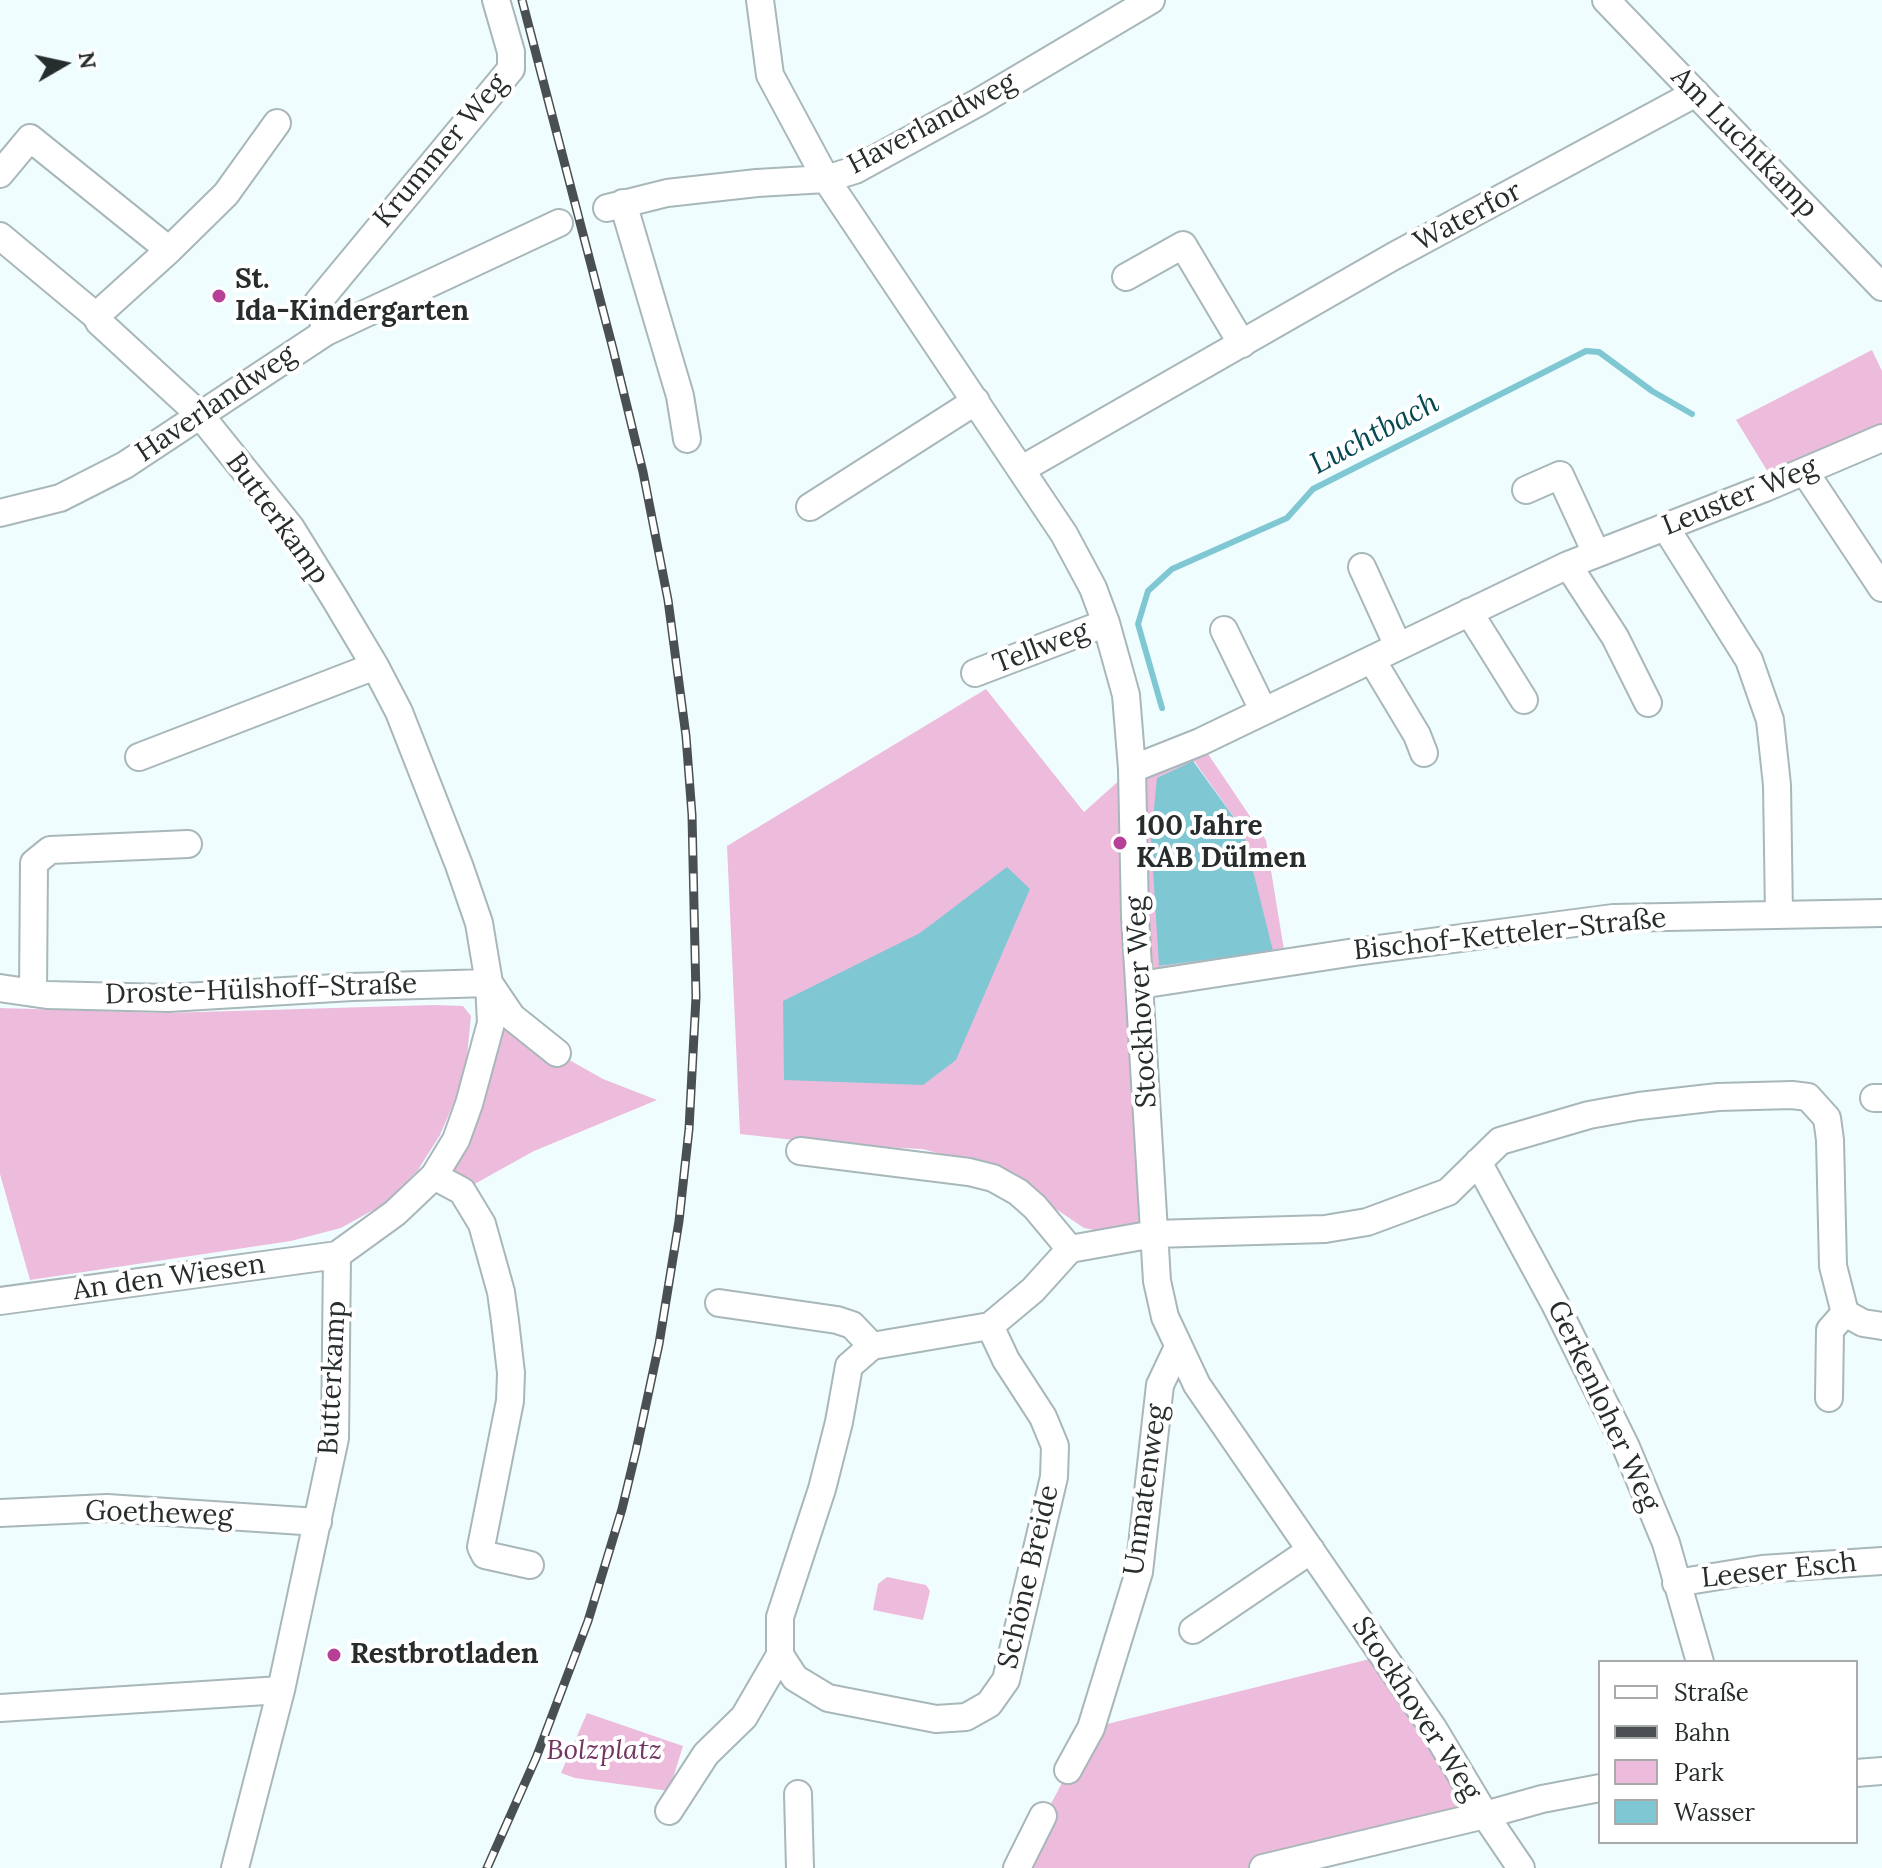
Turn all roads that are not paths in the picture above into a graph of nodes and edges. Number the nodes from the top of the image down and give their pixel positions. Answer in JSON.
{"nodes":[{"id":1,"x":496,"y":0,"type":"edge"},
{"id":2,"x":760,"y":0,"type":"edge"},
{"id":3,"x":1606,"y":0,"type":"edge"},
{"id":4,"x":1135,"y":4,"type":"edge"},
{"id":5,"x":1696,"y":93,"type":"junction"},
{"id":6,"x":277,"y":123,"type":"dead end"},
{"id":7,"x":0,"y":174,"type":"edge"},
{"id":8,"x":826,"y":179,"type":"junction"},
{"id":9,"x":559,"y":223,"type":"dead end"},
{"id":10,"x":0,"y":236,"type":"edge"},
{"id":11,"x":169,"y":250,"type":"junction"},
{"id":12,"x":1126,"y":277,"type":"dead end"},
{"id":13,"x":1880,"y":281,"type":"edge"},
{"id":14,"x":96,"y":316,"type":"junction"},
{"id":15,"x":326,"y":332,"type":"junction"},
{"id":16,"x":1242,"y":344,"type":"junction"},
{"id":17,"x":976,"y":401,"type":"junction"},
{"id":18,"x":200,"y":415,"type":"junction"},
{"id":19,"x":1882,"y":438,"type":"edge"},
{"id":20,"x":687,"y":439,"type":"dead end"},
{"id":21,"x":1022,"y":469,"type":"junction"},
{"id":22,"x":1805,"y":472,"type":"junction"},
{"id":23,"x":1526,"y":490,"type":"dead end"},
{"id":24,"x":810,"y":507,"type":"dead end"},
{"id":25,"x":0,"y":513,"type":"edge"},
{"id":26,"x":1666,"y":528,"type":"junction"},
{"id":27,"x":1596,"y":553,"type":"junction"},
{"id":28,"x":1568,"y":565,"type":"junction"},
{"id":29,"x":1362,"y":567,"type":"dead end"},
{"id":30,"x":1882,"y":588,"type":"edge"},
{"id":31,"x":1469,"y":612,"type":"junction"},
{"id":32,"x":1106,"y":623,"type":"junction"},
{"id":33,"x":1224,"y":630,"type":"dead end"},
{"id":34,"x":1398,"y":646,"type":"junction"},
{"id":35,"x":1372,"y":660,"type":"junction"},
{"id":36,"x":375,"y":666,"type":"junction"},
{"id":37,"x":975,"y":673,"type":"dead end"},
{"id":38,"x":1524,"y":700,"type":"dead end"},
{"id":39,"x":1648,"y":703,"type":"dead end"},
{"id":40,"x":1263,"y":710,"type":"junction"},
{"id":41,"x":1424,"y":753,"type":"dead end"},
{"id":42,"x":139,"y":757,"type":"dead end"},
{"id":43,"x":1132,"y":769,"type":"junction"},
{"id":44,"x":188,"y":844,"type":"dead end"},
{"id":45,"x":1882,"y":913,"type":"edge"},
{"id":46,"x":1779,"y":914,"type":"junction"},
{"id":47,"x":489,"y":983,"type":"junction"},
{"id":48,"x":1140,"y":985,"type":"junction"},
{"id":49,"x":0,"y":988,"type":"edge"},
{"id":50,"x":33,"y":993,"type":"junction"},
{"id":51,"x":557,"y":1053,"type":"dead end"},
{"id":52,"x":800,"y":1151,"type":"dead end"},
{"id":53,"x":1478,"y":1162,"type":"junction"},
{"id":54,"x":434,"y":1176,"type":"junction"},
{"id":55,"x":1154,"y":1234,"type":"junction"},
{"id":56,"x":1070,"y":1249,"type":"junction"},
{"id":57,"x":337,"y":1255,"type":"junction"},
{"id":58,"x":0,"y":1301,"type":"edge"},
{"id":59,"x":719,"y":1303,"type":"dead end"},
{"id":60,"x":1845,"y":1313,"type":"junction"},
{"id":61,"x":990,"y":1326,"type":"junction"},
{"id":62,"x":1882,"y":1326,"type":"edge"},
{"id":63,"x":872,"y":1346,"type":"junction"},
{"id":64,"x":1178,"y":1347,"type":"junction"},
{"id":65,"x":1829,"y":1398,"type":"dead end"},
{"id":66,"x":0,"y":1513,"type":"edge"},
{"id":67,"x":318,"y":1522,"type":"junction"},
{"id":68,"x":1311,"y":1550,"type":"junction"},
{"id":69,"x":1882,"y":1561,"type":"edge"},
{"id":70,"x":530,"y":1565,"type":"dead end"},
{"id":71,"x":1676,"y":1583,"type":"junction"},
{"id":72,"x":1193,"y":1630,"type":"dead end"},
{"id":73,"x":780,"y":1655,"type":"junction"},
{"id":74,"x":1699,"y":1660,"type":"edge"},
{"id":75,"x":281,"y":1690,"type":"junction"},
{"id":76,"x":0,"y":1708,"type":"edge"},
{"id":77,"x":1068,"y":1770,"type":"dead end"},
{"id":78,"x":1882,"y":1771,"type":"edge"},
{"id":79,"x":1858,"y":1773,"type":"edge"},
{"id":80,"x":1598,"y":1788,"type":"edge"},
{"id":81,"x":798,"y":1794,"type":"dead end"},
{"id":82,"x":669,"y":1811,"type":"dead end"},
{"id":83,"x":1485,"y":1815,"type":"junction"},
{"id":84,"x":1043,"y":1816,"type":"dead end"},
{"id":85,"x":235,"y":1868,"type":"edge"},
{"id":86,"x":800,"y":1868,"type":"edge"},
{"id":87,"x":1017,"y":1868,"type":"edge"},
{"id":88,"x":1263,"y":1868,"type":"edge"},
{"id":89,"x":1521,"y":1868,"type":"edge"}],
"edges":[{"from":1,"to":15,"type":"street","name":"Krummer Weg"},
{"from":2,"to":8,"type":"street","name":"Stockhover Weg"},
{"from":3,"to":5,"type":"street","name":"Am Luchtkamp"},
{"from":4,"to":8,"type":"street","name":"Haverlandweg"},
{"from":5,"to":13,"type":"street","name":"Am Luchtkamp"},
{"from":5,"to":16,"type":"street","name":"Waterfor"},
{"from":6,"to":11,"type":"street"},
{"from":7,"to":11,"type":"street"},
{"from":8,"to":17,"type":"street","name":"Stockhover Weg"},
{"from":8,"to":20,"type":"street","name":"Haverlandweg"},
{"from":9,"to":15,"type":"street","name":"Haverlandweg"},
{"from":10,"to":14,"type":"street","name":"Butterkamp"},
{"from":11,"to":14,"type":"street"},
{"from":12,"to":16,"type":"street"},
{"from":14,"to":18,"type":"street","name":"Butterkamp"},
{"from":15,"to":18,"type":"street","name":"Haverlandweg"},
{"from":16,"to":21,"type":"street","name":"Waterfor"},
{"from":17,"to":21,"type":"street","name":"Stockhover Weg"},
{"from":17,"to":24,"type":"street"},
{"from":18,"to":25,"type":"street","name":"Haverlandweg"},
{"from":18,"to":36,"type":"street","name":"Butterkamp"},
{"from":19,"to":22,"type":"street","name":"Leuster Weg"},
{"from":21,"to":32,"type":"street","name":"Stockhover Weg"},
{"from":22,"to":26,"type":"street","name":"Leuster Weg"},
{"from":22,"to":30,"type":"street"},
{"from":23,"to":27,"type":"street"},
{"from":26,"to":27,"type":"street","name":"Leuster Weg"},
{"from":26,"to":46,"type":"street"},
{"from":27,"to":28,"type":"street","name":"Leuster Weg"},
{"from":28,"to":31,"type":"street","name":"Leuster Weg"},
{"from":28,"to":39,"type":"street"},
{"from":29,"to":34,"type":"street"},
{"from":31,"to":34,"type":"street","name":"Leuster Weg"},
{"from":31,"to":38,"type":"street"},
{"from":32,"to":37,"type":"street","name":"Tellweg"},
{"from":32,"to":43,"type":"street","name":"Stockhover Weg"},
{"from":33,"to":40,"type":"street"},
{"from":34,"to":35,"type":"street","name":"Leuster Weg"},
{"from":35,"to":40,"type":"street","name":"Leuster Weg"},
{"from":35,"to":41,"type":"street"},
{"from":36,"to":42,"type":"street"},
{"from":36,"to":47,"type":"street","name":"Butterkamp"},
{"from":40,"to":43,"type":"street","name":"Leuster Weg"},
{"from":43,"to":48,"type":"street","name":"Stockhover Weg"},
{"from":44,"to":50,"type":"street"},
{"from":45,"to":46,"type":"street","name":"Bischof-Ketteler-Straße"},
{"from":46,"to":48,"type":"street","name":"Bischof-Ketteler-Straße"},
{"from":47,"to":50,"type":"street","name":"Droste-Hülshoff-Straße"},
{"from":47,"to":51,"type":"street","name":"Butterkamp"},
{"from":47,"to":54,"type":"street","name":"Butterkamp"},
{"from":48,"to":55,"type":"street","name":"Stockhover Weg"},
{"from":49,"to":50,"type":"street","name":"Droste-Hülshoff-Straße"},
{"from":52,"to":56,"type":"street"},
{"from":53,"to":55,"type":"street"},
{"from":53,"to":60,"type":"street"},
{"from":53,"to":71,"type":"street","name":"Gerkenloher Weg"},
{"from":54,"to":57,"type":"street","name":"Butterkamp"},
{"from":54,"to":70,"type":"street"},
{"from":55,"to":56,"type":"street"},
{"from":55,"to":64,"type":"street","name":"Stockhover Weg"},
{"from":56,"to":61,"type":"street"},
{"from":57,"to":58,"type":"street","name":"An den Wiesen"},
{"from":57,"to":67,"type":"street","name":"Butterkamp"},
{"from":59,"to":63,"type":"street"},
{"from":60,"to":62,"type":"street"},
{"from":60,"to":65,"type":"street"},
{"from":61,"to":63,"type":"street"},
{"from":61,"to":73,"type":"street","name":"Schöne Breide"},
{"from":63,"to":73,"type":"street"},
{"from":64,"to":68,"type":"street","name":"Stockhover Weg"},
{"from":64,"to":77,"type":"street","name":"Unmatenweg"},
{"from":66,"to":67,"type":"street","name":"Goetheweg"},
{"from":67,"to":75,"type":"street","name":"Butterkamp"},
{"from":68,"to":72,"type":"street"},
{"from":68,"to":83,"type":"street","name":"Stockhover Weg"},
{"from":69,"to":71,"type":"street","name":"Leeser Esch"},
{"from":71,"to":74,"type":"street","name":"Gerkenloher Weg"},
{"from":73,"to":82,"type":"street"},
{"from":75,"to":76,"type":"street"},
{"from":75,"to":85,"type":"street","name":"Butterkamp"},
{"from":78,"to":79,"type":"street"},
{"from":80,"to":83,"type":"street"},
{"from":81,"to":86,"type":"street"},
{"from":83,"to":88,"type":"street"},
{"from":83,"to":89,"type":"street","name":"Stockhover Weg"},
{"from":84,"to":87,"type":"street"}]}
